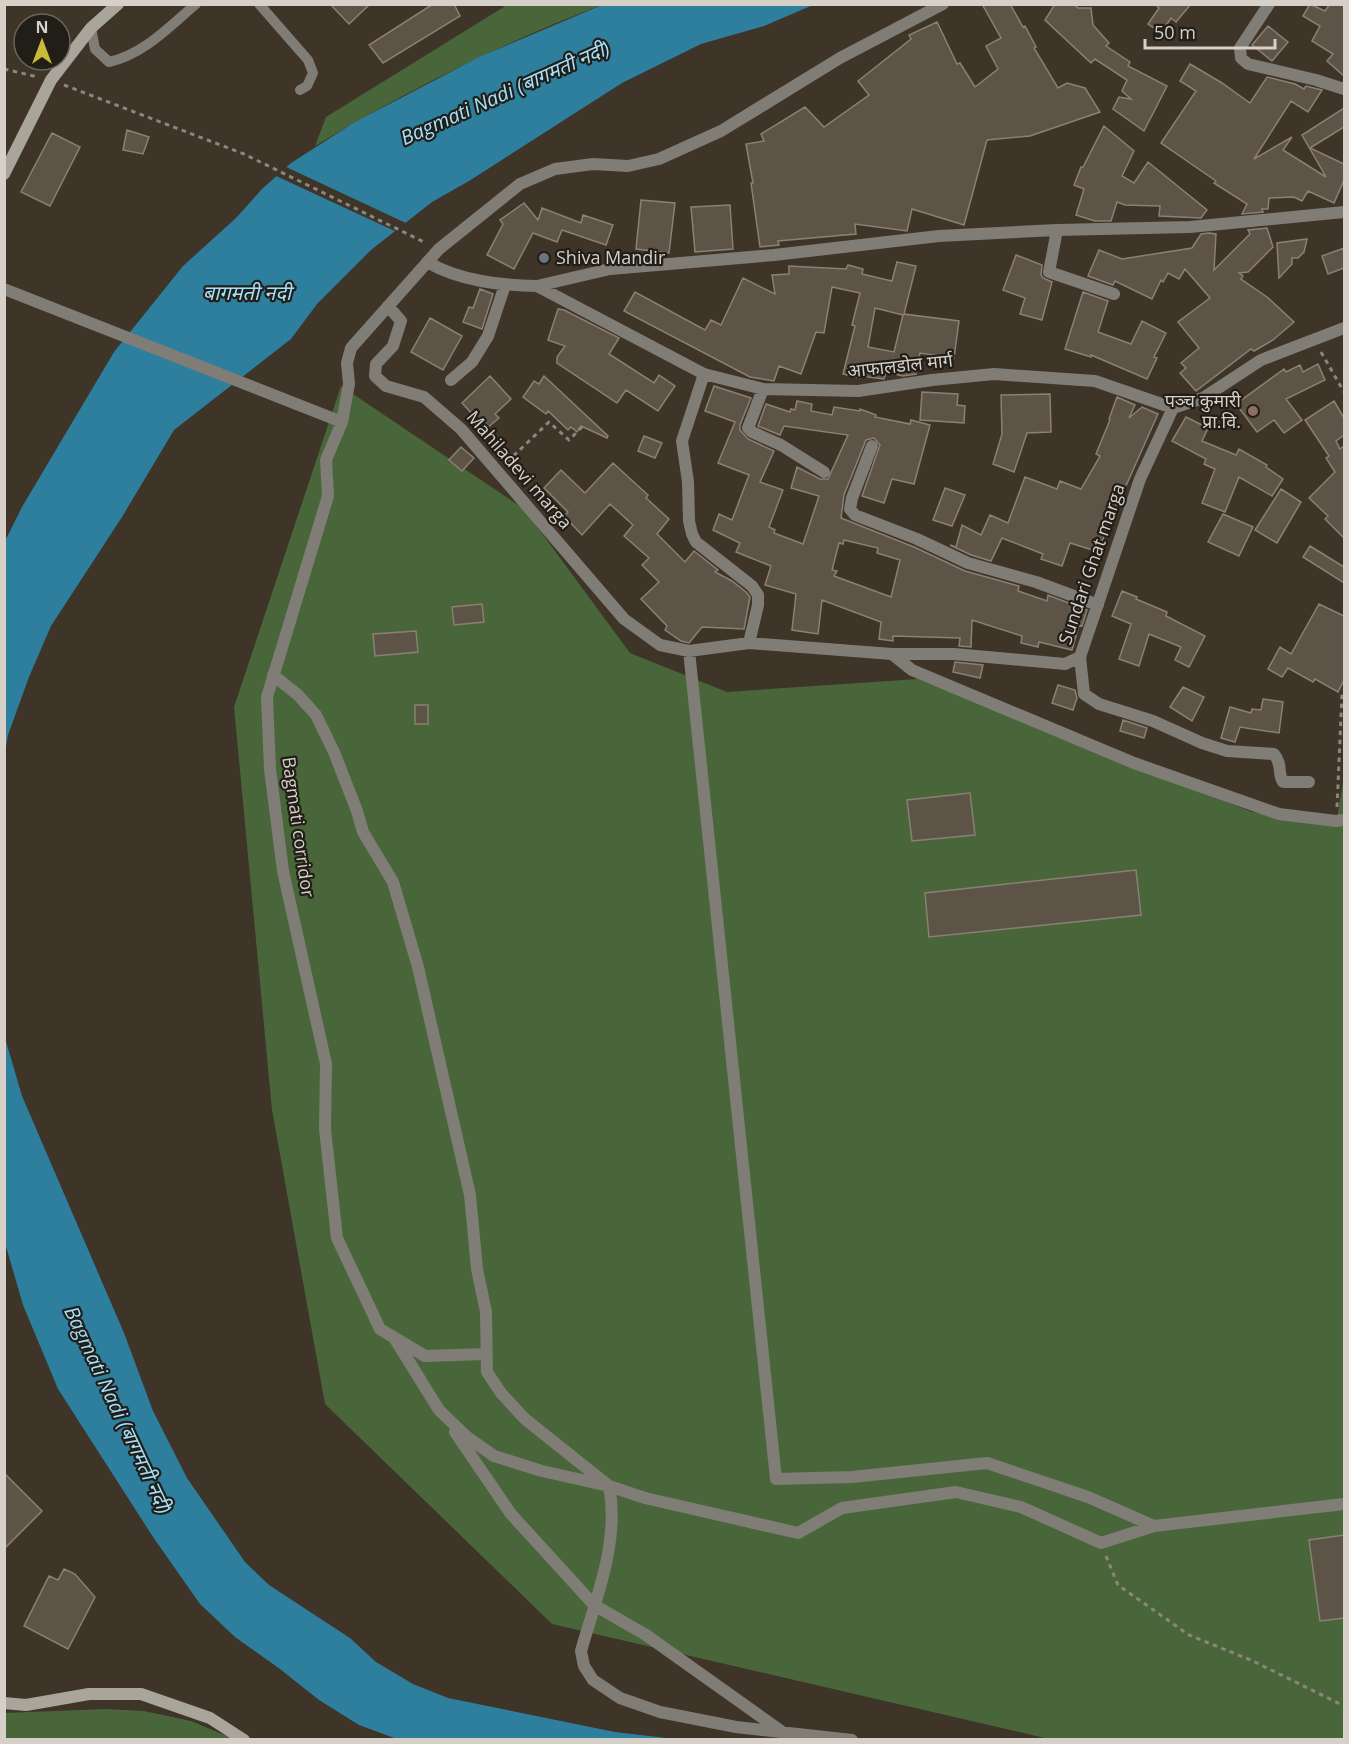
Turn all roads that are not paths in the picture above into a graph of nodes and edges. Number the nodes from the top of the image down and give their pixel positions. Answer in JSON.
{"nodes":[{"id":1,"x":118,"y":4,"type":"edge"},
{"id":2,"x":196,"y":4,"type":"edge"},
{"id":3,"x":259,"y":4,"type":"edge"},
{"id":4,"x":943,"y":4,"type":"edge"},
{"id":5,"x":1269,"y":4,"type":"edge"},
{"id":6,"x":91,"y":28,"type":"junction"},
{"id":7,"x":1344,"y":89,"type":"edge"},
{"id":8,"x":300,"y":90,"type":"dead end"},
{"id":9,"x":4,"y":174,"type":"edge"},
{"id":10,"x":1344,"y":212,"type":"edge"},
{"id":11,"x":1057,"y":230,"type":"junction"},
{"id":12,"x":427,"y":262,"type":"junction"},
{"id":13,"x":505,"y":285,"type":"junction"},
{"id":14,"x":537,"y":286,"type":"junction"},
{"id":15,"x":7,"y":290,"type":"edge"},
{"id":16,"x":1114,"y":294,"type":"dead end"},
{"id":17,"x":388,"y":306,"type":"junction"},
{"id":18,"x":1344,"y":328,"type":"edge"},
{"id":19,"x":704,"y":374,"type":"junction"},
{"id":20,"x":451,"y":380,"type":"dead end"},
{"id":21,"x":763,"y":389,"type":"junction"},
{"id":22,"x":1173,"y":408,"type":"junction"},
{"id":23,"x":342,"y":422,"type":"junction"},
{"id":24,"x":872,"y":446,"type":"dead end"},
{"id":25,"x":824,"y":472,"type":"dead end"},
{"id":26,"x":1098,"y":604,"type":"junction"},
{"id":27,"x":749,"y":643,"type":"junction"},
{"id":28,"x":689,"y":651,"type":"junction"},
{"id":29,"x":892,"y":654,"type":"junction"},
{"id":30,"x":1080,"y":657,"type":"junction"},
{"id":31,"x":273,"y":675,"type":"junction"},
{"id":32,"x":1309,"y":782,"type":"dead end"},
{"id":33,"x":1340,"y":820,"type":"edge"},
{"id":34,"x":392,"y":1335,"type":"junction"},
{"id":35,"x":486,"y":1353,"type":"junction"},
{"id":36,"x":439,"y":1410,"type":"junction"},
{"id":37,"x":609,"y":1486,"type":"junction"},
{"id":38,"x":1344,"y":1504,"type":"edge"},
{"id":39,"x":1154,"y":1526,"type":"junction"},
{"id":40,"x":594,"y":1605,"type":"junction"},
{"id":41,"x":4,"y":1703,"type":"edge"},
{"id":42,"x":784,"y":1733,"type":"junction"},
{"id":43,"x":244,"y":1740,"type":"edge"},
{"id":44,"x":852,"y":1740,"type":"edge"}],
"edges":[{"from":1,"to":6,"type":"street"},
{"from":2,"to":6,"type":"lane"},
{"from":3,"to":8,"type":"lane"},
{"from":4,"to":12,"type":"street","name":"Bagmati corridor"},
{"from":5,"to":7,"type":"street"},
{"from":6,"to":9,"type":"street"},
{"from":10,"to":11,"type":"street"},
{"from":11,"to":14,"type":"street"},
{"from":11,"to":16,"type":"street"},
{"from":12,"to":13,"type":"street","name":"आफालडोल मार्ग"},
{"from":12,"to":17,"type":"street","name":"Bagmati corridor"},
{"from":13,"to":14,"type":"street","name":"आफालडोल मार्ग"},
{"from":13,"to":20,"type":"street"},
{"from":14,"to":19,"type":"street","name":"आफालडोल मार्ग"},
{"from":15,"to":23,"type":"street"},
{"from":17,"to":23,"type":"street","name":"Bagmati corridor"},
{"from":17,"to":28,"type":"street","name":"Mahiladevi marga"},
{"from":18,"to":22,"type":"street"},
{"from":19,"to":21,"type":"street","name":"आफालडोल मार्ग"},
{"from":19,"to":27,"type":"street"},
{"from":21,"to":22,"type":"street","name":"आफालडोल मार्ग"},
{"from":21,"to":25,"type":"street"},
{"from":22,"to":26,"type":"street","name":"Sundari Ghat marga"},
{"from":23,"to":31,"type":"street","name":"Bagmati corridor"},
{"from":24,"to":26,"type":"street"},
{"from":26,"to":30,"type":"street","name":"Sundari Ghat marga"},
{"from":27,"to":28,"type":"street","name":"Mahiladevi marga"},
{"from":27,"to":29,"type":"street","name":"Sundari Ghat marga"},
{"from":28,"to":39,"type":"street"},
{"from":29,"to":30,"type":"street","name":"Sundari Ghat marga"},
{"from":29,"to":33,"type":"street"},
{"from":30,"to":32,"type":"street"},
{"from":31,"to":34,"type":"street","name":"Bagmati corridor"},
{"from":31,"to":35,"type":"street"},
{"from":34,"to":35,"type":"street","name":"Bagmati corridor"},
{"from":34,"to":36,"type":"street"},
{"from":35,"to":37,"type":"street"},
{"from":36,"to":37,"type":"street"},
{"from":36,"to":40,"type":"street"},
{"from":37,"to":39,"type":"street"},
{"from":37,"to":40,"type":"street"},
{"from":38,"to":39,"type":"street"},
{"from":40,"to":42,"type":"street"},
{"from":40,"to":42,"type":"street"},
{"from":41,"to":43,"type":"street"},
{"from":42,"to":44,"type":"street"}]}
